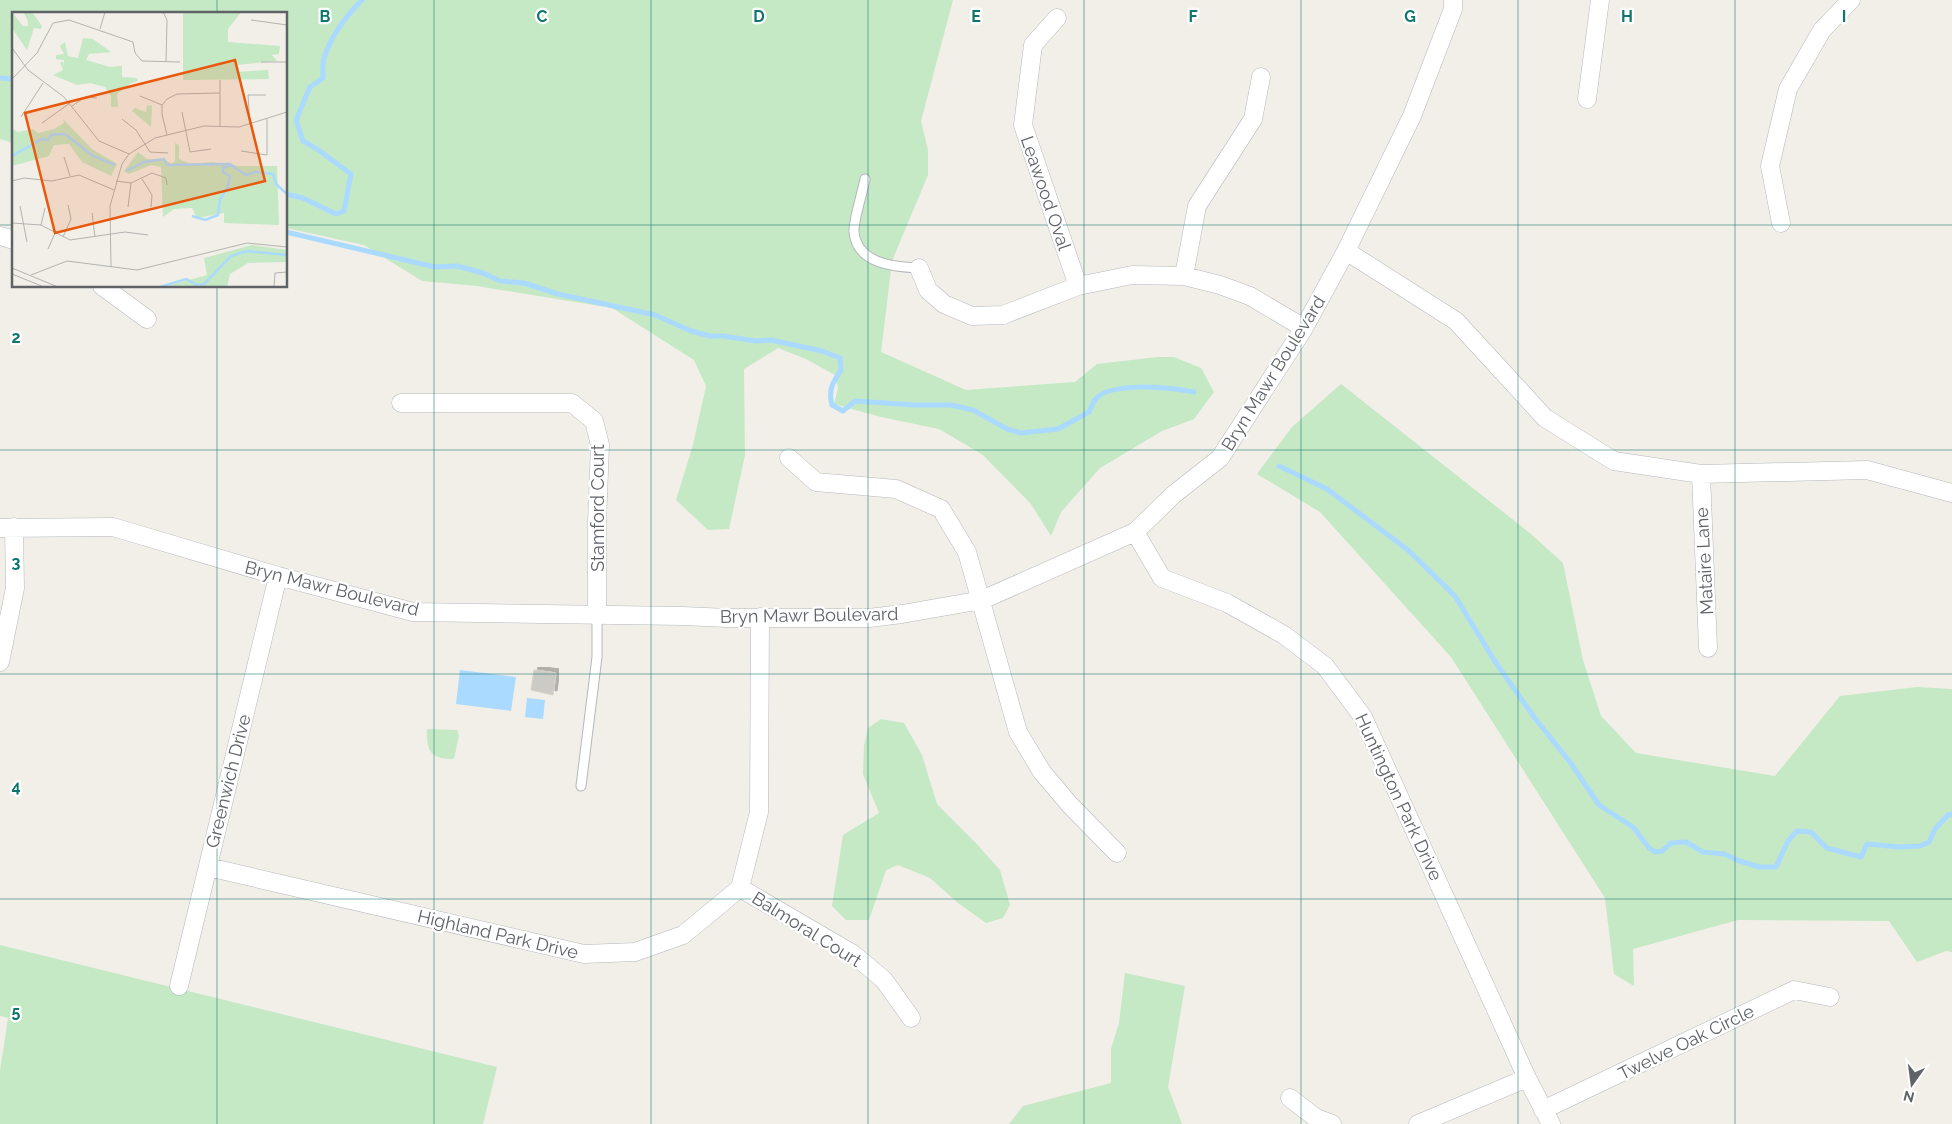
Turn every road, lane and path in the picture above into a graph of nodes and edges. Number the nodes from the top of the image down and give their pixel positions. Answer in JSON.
{"nodes":[{"id":1,"x":1453,"y":0,"type":"edge"},
{"id":2,"x":1600,"y":0,"type":"edge"},
{"id":3,"x":1851,"y":0,"type":"edge"},
{"id":4,"x":1056,"y":18,"type":"dead end"},
{"id":5,"x":1261,"y":77,"type":"dead end"},
{"id":6,"x":1587,"y":99,"type":"dead end"},
{"id":7,"x":865,"y":179,"type":"dead end"},
{"id":8,"x":1781,"y":223,"type":"dead end"},
{"id":9,"x":1346,"y":251,"type":"junction"},
{"id":10,"x":919,"y":268,"type":"joint"},
{"id":11,"x":1184,"y":276,"type":"junction"},
{"id":12,"x":1078,"y":286,"type":"junction"},
{"id":13,"x":105,"y":288,"type":"edge"},
{"id":14,"x":146,"y":319,"type":"dead end"},
{"id":15,"x":1304,"y":328,"type":"junction"},
{"id":16,"x":401,"y":403,"type":"dead end"},
{"id":17,"x":789,"y":458,"type":"dead end"},
{"id":18,"x":1700,"y":474,"type":"junction"},
{"id":19,"x":1952,"y":493,"type":"edge"},
{"id":20,"x":7,"y":527,"type":"edge"},
{"id":21,"x":1135,"y":532,"type":"junction"},
{"id":22,"x":278,"y":576,"type":"junction"},
{"id":23,"x":982,"y":600,"type":"junction"},
{"id":24,"x":597,"y":614,"type":"junction"},
{"id":25,"x":760,"y":617,"type":"junction"},
{"id":26,"x":1708,"y":648,"type":"dead end"},
{"id":27,"x":0,"y":662,"type":"edge"},
{"id":28,"x":581,"y":786,"type":"dead end"},
{"id":29,"x":1117,"y":853,"type":"dead end"},
{"id":30,"x":208,"y":867,"type":"junction"},
{"id":31,"x":740,"y":888,"type":"junction"},
{"id":32,"x":179,"y":986,"type":"dead end"},
{"id":33,"x":1830,"y":997,"type":"dead end"},
{"id":34,"x":911,"y":1018,"type":"dead end"},
{"id":35,"x":1527,"y":1078,"type":"junction"},
{"id":36,"x":1290,"y":1098,"type":"dead end"},
{"id":37,"x":1547,"y":1117,"type":"edge"},
{"id":38,"x":1332,"y":1124,"type":"edge"},
{"id":39,"x":1418,"y":1124,"type":"edge"}],
"edges":[{"from":1,"to":9,"type":"street","name":"Bryn Mawr Boulevard"},
{"from":2,"to":6,"type":"street"},
{"from":3,"to":8,"type":"street"},
{"from":4,"to":12,"type":"street","name":"Leawood Oval"},
{"from":5,"to":11,"type":"street"},
{"from":7,"to":10,"type":"lane"},
{"from":9,"to":15,"type":"street","name":"Bryn Mawr Boulevard"},
{"from":9,"to":18,"type":"street"},
{"from":10,"to":12,"type":"street"},
{"from":11,"to":12,"type":"street"},
{"from":11,"to":15,"type":"street"},
{"from":13,"to":14,"type":"street"},
{"from":15,"to":21,"type":"street","name":"Bryn Mawr Boulevard"},
{"from":16,"to":24,"type":"street","name":"Stamford Court"},
{"from":17,"to":23,"type":"street"},
{"from":18,"to":19,"type":"street"},
{"from":18,"to":26,"type":"street","name":"Mataire Lane"},
{"from":20,"to":22,"type":"street","name":"Bryn Mawr Boulevard"},
{"from":20,"to":27,"type":"street"},
{"from":21,"to":23,"type":"street","name":"Bryn Mawr Boulevard"},
{"from":21,"to":35,"type":"street","name":"Huntington Park Drive"},
{"from":22,"to":24,"type":"street","name":"Bryn Mawr Boulevard"},
{"from":22,"to":30,"type":"street","name":"Greenwich Drive"},
{"from":23,"to":25,"type":"street","name":"Bryn Mawr Boulevard"},
{"from":23,"to":29,"type":"street"},
{"from":24,"to":25,"type":"street","name":"Bryn Mawr Boulevard"},
{"from":24,"to":28,"type":"lane"},
{"from":25,"to":31,"type":"street"},
{"from":30,"to":31,"type":"street","name":"Highland Park Drive"},
{"from":30,"to":32,"type":"street","name":"Greenwich Drive"},
{"from":31,"to":34,"type":"street","name":"Balmoral Court"},
{"from":33,"to":37,"type":"street","name":"Twelve Oak Circle"},
{"from":35,"to":37,"type":"street","name":"Huntington Park Drive"},
{"from":35,"to":39,"type":"street"},
{"from":36,"to":38,"type":"street"}]}
